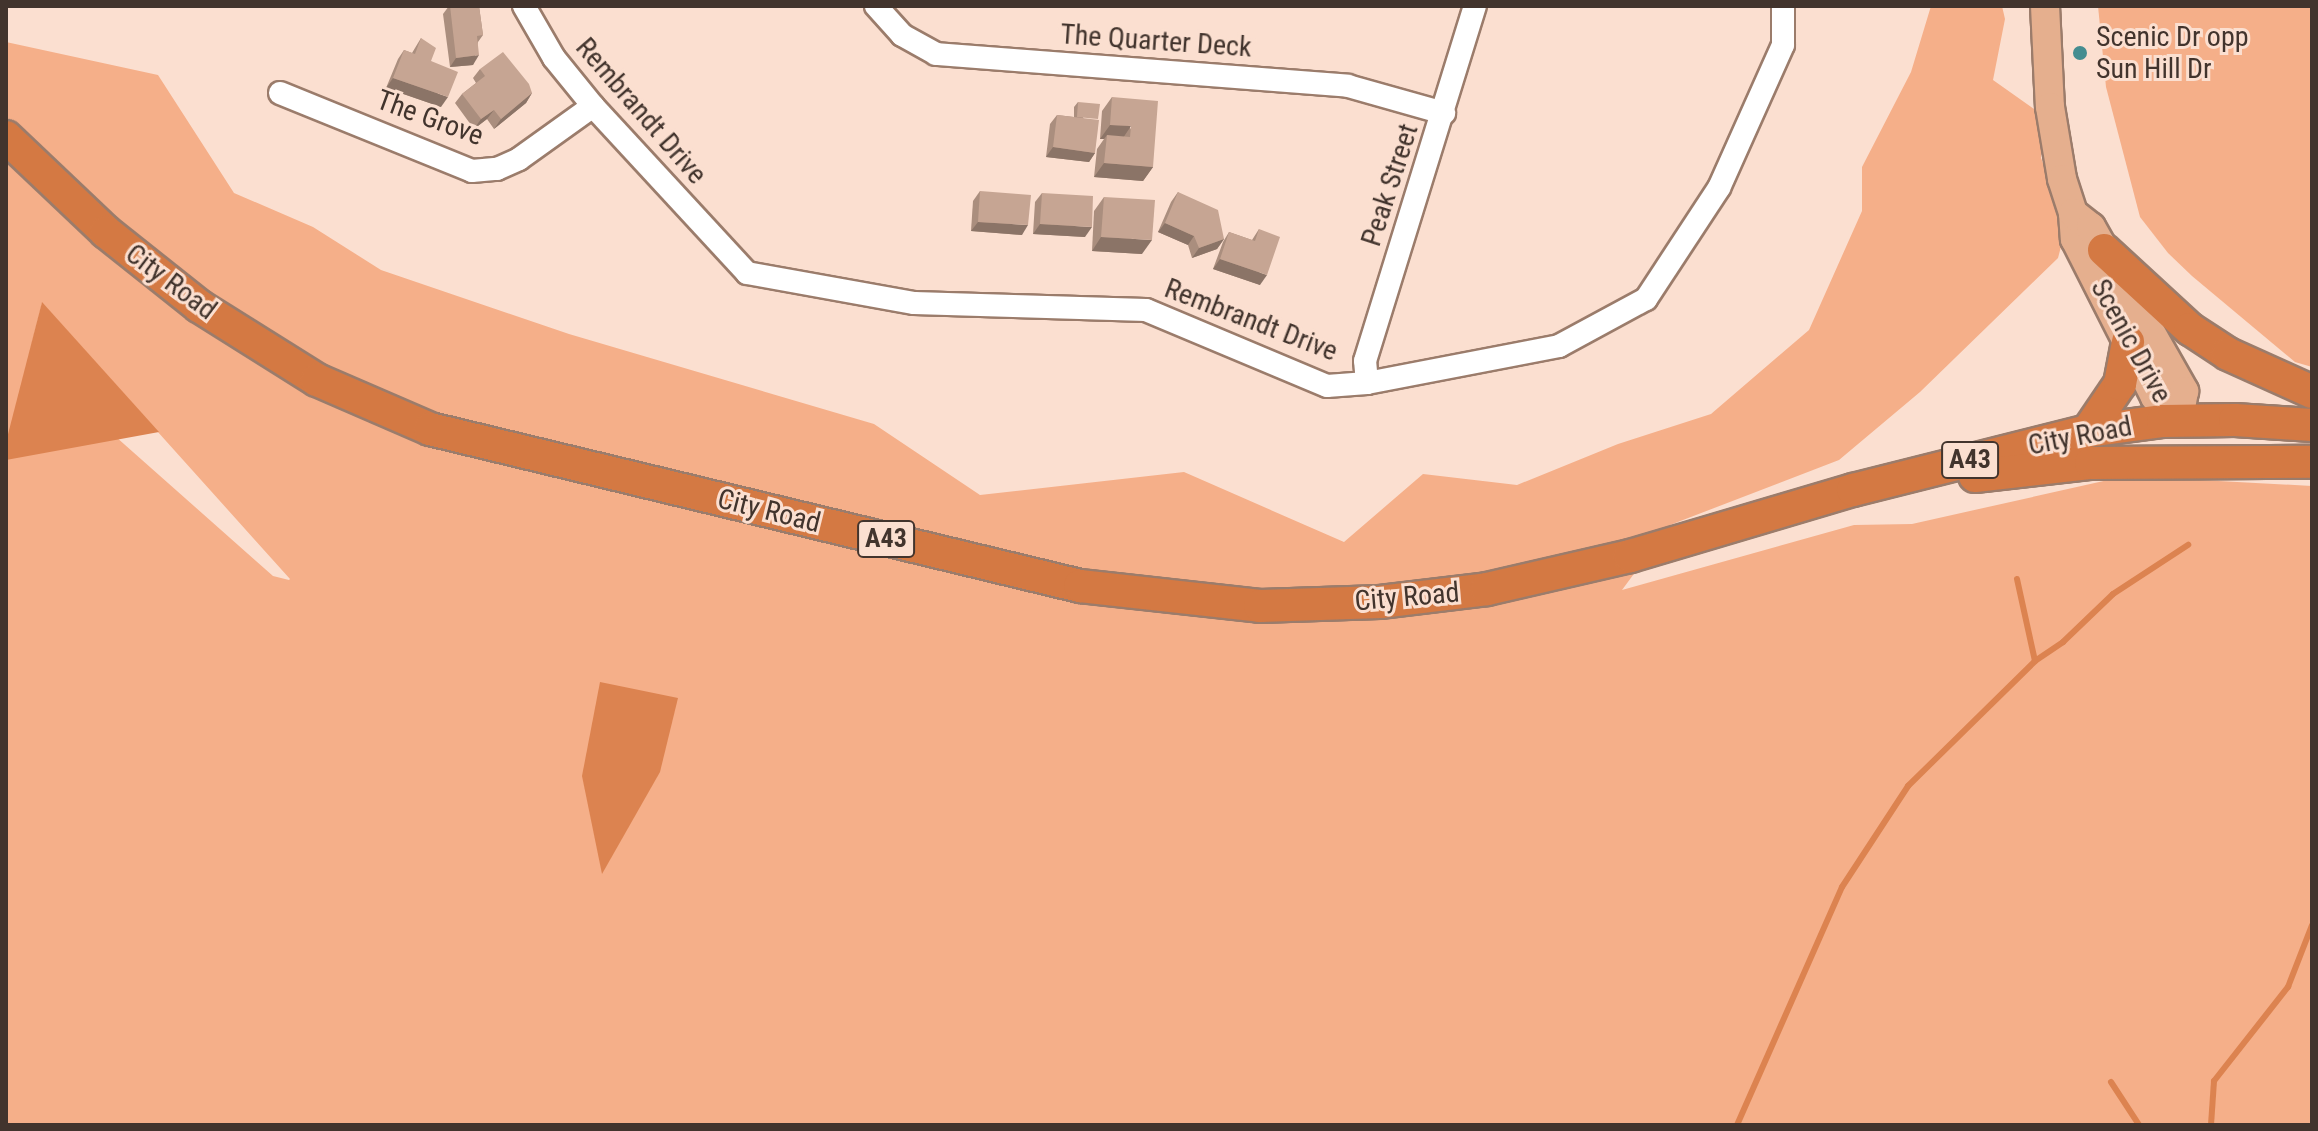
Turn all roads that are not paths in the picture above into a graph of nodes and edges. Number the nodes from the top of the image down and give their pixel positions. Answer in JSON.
{"nodes":[{"id":1,"x":524,"y":6,"type":"edge"},
{"id":2,"x":876,"y":6,"type":"edge"},
{"id":3,"x":1475,"y":6,"type":"edge"},
{"id":4,"x":1783,"y":6,"type":"edge"},
{"id":5,"x":2045,"y":6,"type":"edge"},
{"id":6,"x":280,"y":93,"type":"dead end"},
{"id":7,"x":593,"y":106,"type":"junction"},
{"id":8,"x":1444,"y":113,"type":"junction"},
{"id":9,"x":6,"y":137,"type":"edge"},
{"id":10,"x":2073,"y":213,"type":"junction"},
{"id":11,"x":2104,"y":250,"type":"junction"},
{"id":12,"x":2128,"y":342,"type":"junction"},
{"id":13,"x":1367,"y":383,"type":"junction"},
{"id":14,"x":2312,"y":392,"type":"edge"},
{"id":15,"x":2179,"y":420,"type":"junction"},
{"id":16,"x":2312,"y":425,"type":"edge"},
{"id":17,"x":2088,"y":431,"type":"junction"},
{"id":18,"x":2246,"y":460,"type":"junction"},
{"id":19,"x":2312,"y":462,"type":"edge"},
{"id":20,"x":2091,"y":463,"type":"junction"},
{"id":21,"x":1853,"y":490,"type":"junction"}],
"edges":[{"from":1,"to":7,"type":"street","name":"Rembrandt Drive"},
{"from":2,"to":8,"type":"street","name":"The Quarter Deck"},
{"from":3,"to":8,"type":"street","name":"Peak Street"},
{"from":4,"to":13,"type":"street","name":"Rembrandt Drive"},
{"from":5,"to":10,"type":"main road","name":"Scenic Drive"},
{"from":6,"to":7,"type":"street","name":"The Grove"},
{"from":7,"to":13,"type":"street","name":"Rembrandt Drive"},
{"from":8,"to":13,"type":"street","name":"Peak Street"},
{"from":9,"to":21,"type":"highway","name":"City Road","number":"A43"},
{"from":10,"to":11,"type":"main road","name":"Scenic Drive"},
{"from":10,"to":12,"type":"main road","name":"Scenic Drive"},
{"from":11,"to":14,"type":"highway"},
{"from":11,"to":15,"type":"main road","name":"Scenic Drive"},
{"from":12,"to":15,"type":"main road","name":"Scenic Drive"},
{"from":12,"to":17,"type":"highway"},
{"from":15,"to":16,"type":"highway","name":"City Road","number":"A43"},
{"from":15,"to":17,"type":"highway","name":"City Road","number":"A43"},
{"from":15,"to":18,"type":"highway"},
{"from":15,"to":20,"type":"highway"},
{"from":17,"to":21,"type":"highway","name":"City Road","number":"A43"},
{"from":18,"to":19,"type":"highway","name":"City Road","number":"A43"},
{"from":18,"to":20,"type":"highway","name":"City Road","number":"A43"},
{"from":20,"to":21,"type":"highway","name":"City Road","number":"A43"}]}
